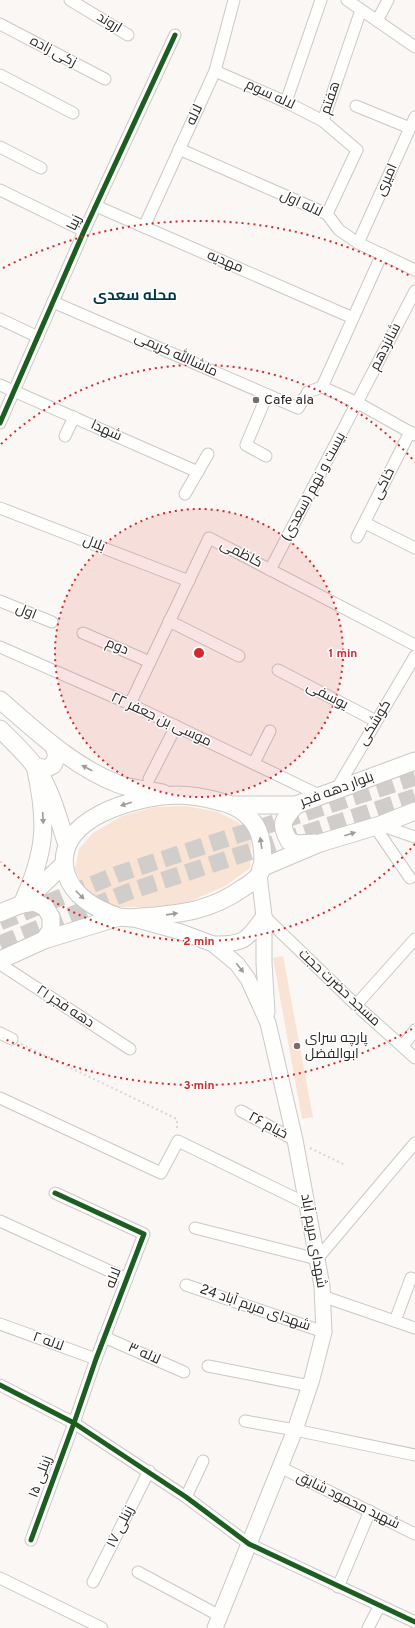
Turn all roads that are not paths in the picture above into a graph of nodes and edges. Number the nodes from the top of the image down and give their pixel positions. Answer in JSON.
{"nodes":[{"id":1,"x":70,"y":0,"type":"edge"},
{"id":2,"x":234,"y":0,"type":"edge"},
{"id":3,"x":321,"y":0,"type":"edge"},
{"id":4,"x":347,"y":0,"type":"edge"},
{"id":5,"x":388,"y":0,"type":"edge"},
{"id":6,"x":361,"y":10,"type":"junction"},
{"id":7,"x":377,"y":21,"type":"junction"},
{"id":8,"x":0,"y":24,"type":"edge"},
{"id":9,"x":128,"y":34,"type":"dead end"},
{"id":10,"x":175,"y":35,"type":"dead end"},
{"id":11,"x":415,"y":47,"type":"edge"},
{"id":12,"x":216,"y":70,"type":"junction"},
{"id":13,"x":0,"y":75,"type":"edge"},
{"id":14,"x":105,"y":79,"type":"dead end"},
{"id":15,"x":286,"y":102,"type":"junction"},
{"id":16,"x":356,"y":106,"type":"dead end"},
{"id":17,"x":73,"y":113,"type":"dead end"},
{"id":18,"x":415,"y":117,"type":"edge"},
{"id":19,"x":323,"y":121,"type":"junction"},
{"id":20,"x":410,"y":128,"type":"junction"},
{"id":21,"x":0,"y":148,"type":"edge"},
{"id":22,"x":179,"y":149,"type":"junction"},
{"id":23,"x":42,"y":168,"type":"dead end"},
{"id":24,"x":0,"y":190,"type":"edge"},
{"id":25,"x":96,"y":206,"type":"junction"},
{"id":26,"x":327,"y":214,"type":"junction"},
{"id":27,"x":144,"y":227,"type":"junction"},
{"id":28,"x":84,"y":231,"type":"junction"},
{"id":29,"x":358,"y":243,"type":"junction"},
{"id":30,"x":382,"y":254,"type":"junction"},
{"id":31,"x":415,"y":270,"type":"edge"},
{"id":32,"x":415,"y":291,"type":"edge"},
{"id":33,"x":53,"y":302,"type":"junction"},
{"id":34,"x":353,"y":318,"type":"junction"},
{"id":35,"x":0,"y":319,"type":"edge"},
{"id":36,"x":38,"y":337,"type":"junction"},
{"id":37,"x":0,"y":385,"type":"edge"},
{"id":38,"x":322,"y":387,"type":"junction"},
{"id":39,"x":14,"y":391,"type":"junction"},
{"id":40,"x":267,"y":395,"type":"junction"},
{"id":41,"x":358,"y":403,"type":"junction"},
{"id":42,"x":74,"y":418,"type":"junction"},
{"id":43,"x":0,"y":423,"type":"edge"},
{"id":44,"x":413,"y":433,"type":"edge"},
{"id":45,"x":65,"y":436,"type":"dead end"},
{"id":46,"x":208,"y":454,"type":"dead end"},
{"id":47,"x":266,"y":456,"type":"dead end"},
{"id":48,"x":198,"y":472,"type":"junction"},
{"id":49,"x":185,"y":494,"type":"dead end"},
{"id":50,"x":0,"y":508,"type":"edge"},
{"id":51,"x":365,"y":523,"type":"junction"},
{"id":52,"x":357,"y":537,"type":"dead end"},
{"id":53,"x":415,"y":548,"type":"edge"},
{"id":54,"x":270,"y":570,"type":"junction"},
{"id":55,"x":189,"y":581,"type":"junction"},
{"id":56,"x":0,"y":601,"type":"edge"},
{"id":57,"x":169,"y":621,"type":"junction"},
{"id":58,"x":52,"y":622,"type":"dead end"},
{"id":59,"x":83,"y":633,"type":"dead end"},
{"id":60,"x":415,"y":645,"type":"edge"},
{"id":61,"x":0,"y":648,"type":"edge"},
{"id":62,"x":239,"y":656,"type":"dead end"},
{"id":63,"x":415,"y":656,"type":"edge"},
{"id":64,"x":150,"y":662,"type":"junction"},
{"id":65,"x":278,"y":670,"type":"dead end"},
{"id":66,"x":0,"y":700,"type":"edge"},
{"id":67,"x":130,"y":704,"type":"junction"},
{"id":68,"x":376,"y":721,"type":"junction"},
{"id":69,"x":176,"y":726,"type":"junction"},
{"id":70,"x":0,"y":729,"type":"edge"},
{"id":71,"x":270,"y":731,"type":"dead end"},
{"id":72,"x":54,"y":747,"type":"junction"},
{"id":73,"x":415,"y":761,"type":"edge"},
{"id":74,"x":254,"y":764,"type":"junction"},
{"id":75,"x":35,"y":766,"type":"junction"},
{"id":76,"x":149,"y":779,"type":"dead end"},
{"id":77,"x":328,"y":793,"type":"junction"},
{"id":78,"x":177,"y":795,"type":"junction"},
{"id":79,"x":232,"y":805,"type":"junction"},
{"id":80,"x":296,"y":805,"type":"junction"},
{"id":81,"x":415,"y":811,"type":"edge"},
{"id":82,"x":377,"y":826,"type":"junction"},
{"id":83,"x":415,"y":837,"type":"edge"},
{"id":84,"x":320,"y":843,"type":"junction"},
{"id":85,"x":67,"y":845,"type":"junction"},
{"id":86,"x":64,"y":864,"type":"junction"},
{"id":87,"x":260,"y":872,"type":"junction"},
{"id":88,"x":410,"y":878,"type":"dead end"},
{"id":89,"x":22,"y":904,"type":"junction"},
{"id":90,"x":0,"y":913,"type":"edge"},
{"id":91,"x":264,"y":916,"type":"junction"},
{"id":92,"x":125,"y":918,"type":"junction"},
{"id":93,"x":415,"y":938,"type":"edge"},
{"id":94,"x":44,"y":940,"type":"junction"},
{"id":95,"x":213,"y":944,"type":"junction"},
{"id":96,"x":0,"y":960,"type":"edge"},
{"id":97,"x":0,"y":964,"type":"edge"},
{"id":98,"x":356,"y":1005,"type":"junction"},
{"id":99,"x":268,"y":1023,"type":"junction"},
{"id":100,"x":415,"y":1030,"type":"edge"},
{"id":101,"x":0,"y":1033,"type":"edge"},
{"id":102,"x":12,"y":1039,"type":"road end"},
{"id":103,"x":403,"y":1046,"type":"junction"},
{"id":104,"x":130,"y":1049,"type":"dead end"},
{"id":105,"x":415,"y":1058,"type":"edge"},
{"id":106,"x":0,"y":1098,"type":"edge"},
{"id":107,"x":241,"y":1111,"type":"dead end"},
{"id":108,"x":295,"y":1140,"type":"junction"},
{"id":109,"x":415,"y":1143,"type":"edge"},
{"id":110,"x":55,"y":1193,"type":"dead end"},
{"id":111,"x":307,"y":1204,"type":"junction"},
{"id":112,"x":0,"y":1221,"type":"edge"},
{"id":113,"x":195,"y":1228,"type":"dead end"},
{"id":114,"x":317,"y":1259,"type":"junction"},
{"id":115,"x":411,"y":1278,"type":"dead end"},
{"id":116,"x":127,"y":1279,"type":"junction"},
{"id":117,"x":186,"y":1285,"type":"dead end"},
{"id":118,"x":322,"y":1296,"type":"junction"},
{"id":119,"x":395,"y":1321,"type":"junction"},
{"id":120,"x":0,"y":1324,"type":"edge"},
{"id":121,"x":415,"y":1328,"type":"edge"},
{"id":122,"x":324,"y":1332,"type":"junction"},
{"id":123,"x":104,"y":1337,"type":"junction"},
{"id":124,"x":96,"y":1359,"type":"junction"},
{"id":125,"x":208,"y":1366,"type":"dead end"},
{"id":126,"x":184,"y":1372,"type":"dead end"},
{"id":127,"x":0,"y":1386,"type":"edge"},
{"id":128,"x":310,"y":1386,"type":"junction"},
{"id":129,"x":245,"y":1421,"type":"dead end"},
{"id":130,"x":74,"y":1423,"type":"junction"},
{"id":131,"x":296,"y":1430,"type":"junction"},
{"id":132,"x":415,"y":1455,"type":"edge"},
{"id":133,"x":203,"y":1461,"type":"dead end"},
{"id":134,"x":280,"y":1467,"type":"junction"},
{"id":135,"x":149,"y":1472,"type":"junction"},
{"id":136,"x":186,"y":1497,"type":"junction"},
{"id":137,"x":370,"y":1511,"type":"junction"},
{"id":138,"x":415,"y":1532,"type":"edge"},
{"id":139,"x":31,"y":1540,"type":"dead end"},
{"id":140,"x":249,"y":1544,"type":"junction"},
{"id":141,"x":138,"y":1572,"type":"dead end"},
{"id":142,"x":0,"y":1578,"type":"edge"},
{"id":143,"x":92,"y":1582,"type":"dead end"},
{"id":144,"x":338,"y":1587,"type":"junction"},
{"id":145,"x":379,"y":1607,"type":"junction"},
{"id":146,"x":218,"y":1622,"type":"edge"},
{"id":147,"x":415,"y":1622,"type":"edge"},
{"id":148,"x":102,"y":1628,"type":"edge"},
{"id":149,"x":368,"y":1628,"type":"edge"}],
"edges":[{"from":1,"to":9,"type":"street","name":"اروند"},
{"from":2,"to":12,"type":"street","name":"لاله"},
{"from":3,"to":15,"type":"street"},
{"from":4,"to":6,"type":"street"},
{"from":5,"to":7,"type":"street"},
{"from":6,"to":7,"type":"street"},
{"from":6,"to":19,"type":"street","name":"هفتم"},
{"from":7,"to":11,"type":"street"},
{"from":8,"to":14,"type":"street","name":"زکی زاده"},
{"from":10,"to":25,"type":"street","name":"زیبا"},
{"from":12,"to":15,"type":"street","name":"لاله سوم"},
{"from":12,"to":22,"type":"street","name":"لاله"},
{"from":13,"to":17,"type":"street"},
{"from":15,"to":19,"type":"street","name":"لاله سوم"},
{"from":16,"to":20,"type":"street"},
{"from":18,"to":20,"type":"street","name":"امیری"},
{"from":19,"to":26,"type":"street","name":"هفتم"},
{"from":20,"to":29,"type":"street","name":"امیری"},
{"from":21,"to":23,"type":"street"},
{"from":22,"to":26,"type":"street","name":"لاله اول"},
{"from":22,"to":27,"type":"street","name":"لاله"},
{"from":24,"to":28,"type":"street"},
{"from":25,"to":27,"type":"street","name":"مهدیه"},
{"from":25,"to":28,"type":"street","name":"زیبا"},
{"from":26,"to":29,"type":"street","name":"لاله اول"},
{"from":27,"to":34,"type":"street","name":"مهدیه"},
{"from":28,"to":33,"type":"street","name":"زیبا"},
{"from":29,"to":30,"type":"street","name":"لاله اول"},
{"from":30,"to":31,"type":"street","name":"لاله اول"},
{"from":30,"to":34,"type":"street"},
{"from":32,"to":41,"type":"street","name":"شانزدهم"},
{"from":33,"to":36,"type":"street","name":"زیبا"},
{"from":33,"to":40,"type":"street","name":"ماشاالله کریمی"},
{"from":34,"to":38,"type":"street"},
{"from":35,"to":36,"type":"street"},
{"from":36,"to":39,"type":"street","name":"زیبا"},
{"from":37,"to":39,"type":"street","name":"شهدا"},
{"from":38,"to":40,"type":"street","name":"ماشاالله کریمی"},
{"from":38,"to":41,"type":"street"},
{"from":39,"to":42,"type":"street","name":"شهدا"},
{"from":39,"to":43,"type":"street","name":"زیبا"},
{"from":40,"to":47,"type":"street"},
{"from":41,"to":44,"type":"street"},
{"from":41,"to":54,"type":"street","name":"بیست و نهم (سعدی)"},
{"from":42,"to":45,"type":"street"},
{"from":42,"to":48,"type":"street","name":"شهدا"},
{"from":44,"to":51,"type":"street","name":"خاکی"},
{"from":46,"to":48,"type":"street"},
{"from":48,"to":49,"type":"street"},
{"from":50,"to":55,"type":"street","name":"بلال"},
{"from":51,"to":52,"type":"street","name":"خاکی"},
{"from":51,"to":53,"type":"street"},
{"from":54,"to":55,"type":"street","name":"کاظمی"},
{"from":54,"to":60,"type":"street","name":"کاظمی"},
{"from":55,"to":57,"type":"street","name":"کاظمی"},
{"from":56,"to":58,"type":"street","name":"اول"},
{"from":57,"to":62,"type":"street"},
{"from":57,"to":64,"type":"street","name":"کاظمی"},
{"from":59,"to":64,"type":"street","name":"دوم"},
{"from":61,"to":67,"type":"street","name":"موسی بن جعفر ۲۲"},
{"from":63,"to":68,"type":"street","name":"کوشکی"},
{"from":64,"to":67,"type":"street","name":"کاظمی"},
{"from":65,"to":68,"type":"street","name":"یوسفی"},
{"from":66,"to":72,"type":"main road"},
{"from":67,"to":69,"type":"street","name":"موسی بن جعفر ۲۲"},
{"from":68,"to":77,"type":"street","name":"کوشکی"},
{"from":69,"to":74,"type":"street","name":"موسی بن جعفر ۲۲"},
{"from":69,"to":76,"type":"street"},
{"from":70,"to":75,"type":"main road"},
{"from":71,"to":74,"type":"street"},
{"from":72,"to":75,"type":"main road"},
{"from":78,"to":72,"type":"main road","one_way":true},
{"from":73,"to":77,"type":"main road","name":"بلوار دهه فجر"},
{"from":74,"to":77,"type":"street","name":"موسی بن جعفر ۲۲"},
{"from":75,"to":85,"type":"main road"},
{"from":75,"to":89,"type":"main road","one_way":true},
{"from":77,"to":80,"type":"main road","name":"بلوار دهه فجر"},
{"from":78,"to":79,"type":"main road"},
{"from":78,"to":85,"type":"main road","one_way":true},
{"from":79,"to":80,"type":"main road","name":"بلوار دهه فجر"},
{"from":87,"to":79,"type":"main road","one_way":true},
{"from":80,"to":84,"type":"main road"},
{"from":81,"to":82,"type":"main road"},
{"from":82,"to":83,"type":"street"},
{"from":84,"to":82,"type":"main road","one_way":true},
{"from":82,"to":88,"type":"street"},
{"from":84,"to":87,"type":"main road"},
{"from":85,"to":86,"type":"main road"},
{"from":86,"to":89,"type":"main road"},
{"from":86,"to":92,"type":"main road","one_way":true},
{"from":87,"to":91,"type":"main road"},
{"from":92,"to":87,"type":"main road","one_way":true},
{"from":89,"to":90,"type":"main road"},
{"from":89,"to":94,"type":"main road"},
{"from":91,"to":95,"type":"main road"},
{"from":91,"to":98,"type":"street","name":"مسجد حضرت حجت"},
{"from":91,"to":99,"type":"main road"},
{"from":92,"to":94,"type":"main road"},
{"from":92,"to":95,"type":"main road","name":"شهدای مریم آباد"},
{"from":93,"to":98,"type":"street"},
{"from":94,"to":96,"type":"main road"},
{"from":95,"to":99,"type":"main road","name":"شهدای مریم آباد","one_way":true},
{"from":97,"to":104,"type":"street","name":"دهه فجر ۲۱"},
{"from":98,"to":103,"type":"street","name":"مسجد حضرت حجت"},
{"from":99,"to":108,"type":"main road","name":"شهدای مریم آباد"},
{"from":100,"to":103,"type":"street"},
{"from":101,"to":102,"type":"street"},
{"from":103,"to":105,"type":"street","name":"مسجد حضرت حجت"},
{"from":106,"to":111,"type":"street"},
{"from":107,"to":108,"type":"street","name":"خیام ۲۶"},
{"from":108,"to":111,"type":"main road","name":"شهدای مریم آباد"},
{"from":109,"to":114,"type":"street"},
{"from":110,"to":116,"type":"street","name":"لاله"},
{"from":111,"to":114,"type":"main road","name":"شهدای مریم آباد"},
{"from":112,"to":116,"type":"street","name":"لاله"},
{"from":113,"to":114,"type":"street"},
{"from":114,"to":118,"type":"main road","name":"شهدای مریم آباد"},
{"from":115,"to":119,"type":"street"},
{"from":116,"to":123,"type":"street","name":"لاله"},
{"from":117,"to":122,"type":"street","name":"24 شهدای مریم آباد"},
{"from":118,"to":119,"type":"street"},
{"from":118,"to":122,"type":"main road","name":"شهدای مریم آباد"},
{"from":119,"to":121,"type":"street"},
{"from":120,"to":124,"type":"street","name":"لاله ۲"},
{"from":122,"to":128,"type":"main road","name":"شهدای مریم آباد"},
{"from":123,"to":124,"type":"street","name":"لاله"},
{"from":123,"to":126,"type":"street","name":"لاله ۳"},
{"from":124,"to":130,"type":"street","name":"لاله"},
{"from":125,"to":128,"type":"street"},
{"from":127,"to":130,"type":"street"},
{"from":128,"to":131,"type":"main road","name":"شهدای مریم آباد"},
{"from":129,"to":131,"type":"street"},
{"from":130,"to":135,"type":"street"},
{"from":130,"to":139,"type":"street","name":"زینلی ۱۵"},
{"from":131,"to":132,"type":"street"},
{"from":131,"to":134,"type":"main road","name":"شهدای مریم آباد"},
{"from":133,"to":136,"type":"street"},
{"from":134,"to":137,"type":"street","name":"شهید محمود شایق"},
{"from":134,"to":140,"type":"main road","name":"شهدای مریم آباد"},
{"from":135,"to":136,"type":"street"},
{"from":135,"to":143,"type":"street","name":"زینلی ۱۷"},
{"from":136,"to":140,"type":"street"},
{"from":137,"to":138,"type":"street","name":"شهید محمود شایق"},
{"from":137,"to":144,"type":"street"},
{"from":140,"to":144,"type":"street"},
{"from":140,"to":146,"type":"main road","name":"شهدای مریم آباد"},
{"from":141,"to":146,"type":"street"},
{"from":142,"to":148,"type":"street"},
{"from":144,"to":145,"type":"street"},
{"from":145,"to":147,"type":"street"},
{"from":145,"to":149,"type":"street"}]}
